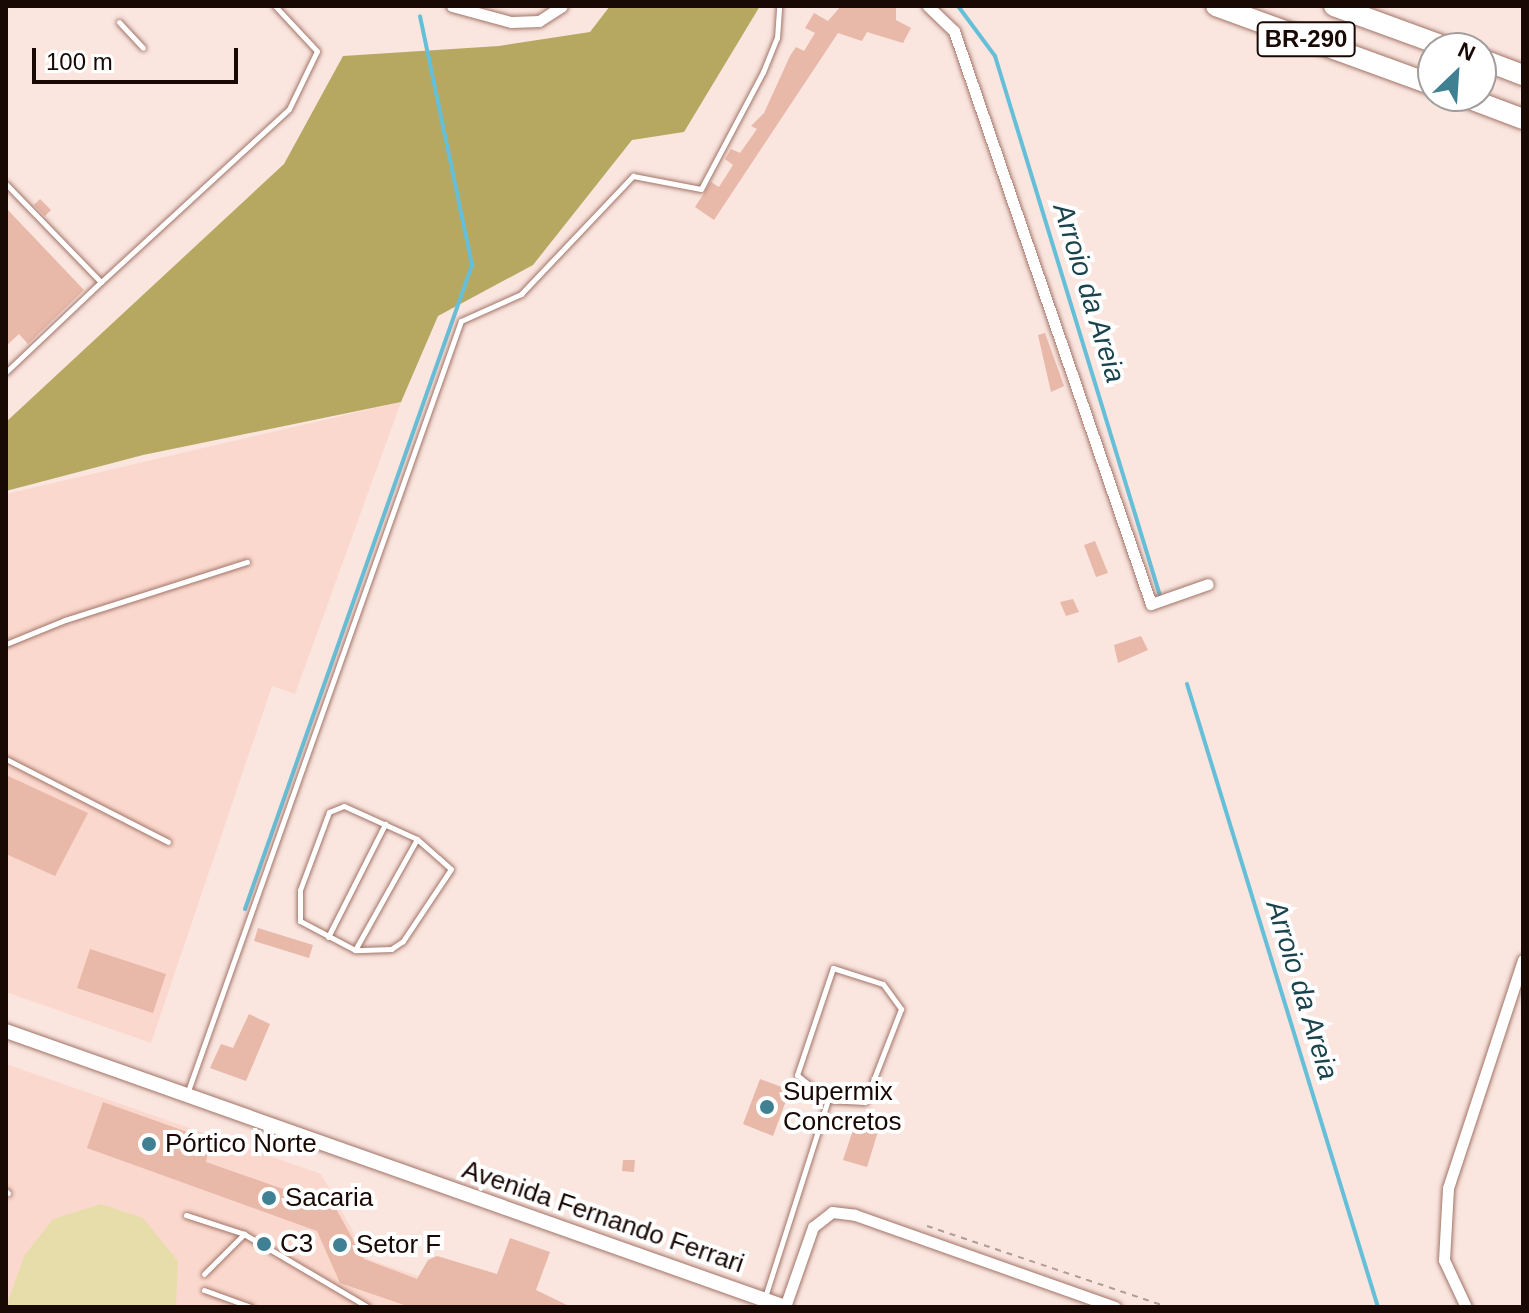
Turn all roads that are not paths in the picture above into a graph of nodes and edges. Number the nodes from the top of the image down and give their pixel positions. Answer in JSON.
{"nodes":[{"id":1,"x":275,"y":6,"type":"edge"},
{"id":2,"x":452,"y":6,"type":"edge"},
{"id":3,"x":562,"y":6,"type":"edge"},
{"id":4,"x":779,"y":6,"type":"edge"},
{"id":5,"x":928,"y":6,"type":"edge"},
{"id":6,"x":1216,"y":6,"type":"edge"},
{"id":7,"x":1334,"y":6,"type":"edge"},
{"id":8,"x":119,"y":22,"type":"dead end"},
{"id":9,"x":1417,"y":36,"type":"edge"},
{"id":10,"x":143,"y":48,"type":"dead end"},
{"id":11,"x":1497,"y":65,"type":"edge"},
{"id":12,"x":1523,"y":75,"type":"edge"},
{"id":13,"x":1417,"y":79,"type":"edge"},
{"id":14,"x":1497,"y":109,"type":"edge"},
{"id":15,"x":1523,"y":119,"type":"edge"},
{"id":16,"x":6,"y":184,"type":"edge"},
{"id":17,"x":101,"y":282,"type":"junction"},
{"id":18,"x":6,"y":372,"type":"edge"},
{"id":19,"x":247,"y":562,"type":"dead end"},
{"id":20,"x":1208,"y":584,"type":"dead end"},
{"id":21,"x":6,"y":644,"type":"edge"},
{"id":22,"x":6,"y":759,"type":"edge"},
{"id":23,"x":385,"y":824,"type":"junction"},
{"id":24,"x":417,"y":839,"type":"junction"},
{"id":25,"x":168,"y":842,"type":"dead end"},
{"id":26,"x":328,"y":937,"type":"junction"},
{"id":27,"x":355,"y":950,"type":"junction"},
{"id":28,"x":1523,"y":960,"type":"edge"},
{"id":29,"x":11,"y":1032,"type":"edge"},
{"id":30,"x":187,"y":1096,"type":"junction"},
{"id":31,"x":828,"y":1100,"type":"junction"},
{"id":32,"x":186,"y":1215,"type":"dead end"},
{"id":33,"x":244,"y":1234,"type":"junction"},
{"id":34,"x":204,"y":1274,"type":"dead end"},
{"id":35,"x":204,"y":1290,"type":"dead end"},
{"id":36,"x":764,"y":1300,"type":"junction"},
{"id":37,"x":251,"y":1307,"type":"edge"},
{"id":38,"x":368,"y":1307,"type":"edge"},
{"id":39,"x":785,"y":1307,"type":"edge"},
{"id":40,"x":1115,"y":1307,"type":"edge"},
{"id":41,"x":1466,"y":1307,"type":"edge"}],
"edges":[{"from":1,"to":17,"type":"lane"},
{"from":2,"to":3,"type":"street"},
{"from":4,"to":30,"type":"lane"},
{"from":5,"to":20,"type":"street"},
{"from":6,"to":13,"type":"highway","number":"BR-290"},
{"from":7,"to":9,"type":"highway","number":"BR-290"},
{"from":8,"to":10,"type":"lane"},
{"from":11,"to":12,"type":"highway"},
{"from":14,"to":15,"type":"highway"},
{"from":16,"to":17,"type":"lane"},
{"from":17,"to":18,"type":"lane"},
{"from":19,"to":21,"type":"lane"},
{"from":22,"to":25,"type":"lane"},
{"from":23,"to":24,"type":"lane"},
{"from":23,"to":26,"type":"lane"},
{"from":23,"to":26,"type":"lane"},
{"from":24,"to":27,"type":"lane"},
{"from":24,"to":27,"type":"lane"},
{"from":26,"to":27,"type":"lane"},
{"from":28,"to":41,"type":"street"},
{"from":29,"to":30,"type":"street","name":"Avenida Fernando Ferrari"},
{"from":30,"to":36,"type":"street","name":"Avenida Fernando Ferrari"},
{"from":31,"to":31,"type":"lane"},
{"from":31,"to":36,"type":"lane"},
{"from":32,"to":33,"type":"lane"},
{"from":33,"to":34,"type":"lane"},
{"from":33,"to":38,"type":"lane"},
{"from":35,"to":37,"type":"lane"},
{"from":36,"to":39,"type":"street","name":"Avenida Fernando Ferrari"},
{"from":39,"to":40,"type":"street","name":"Avenida Fernando Ferrari"}]}
